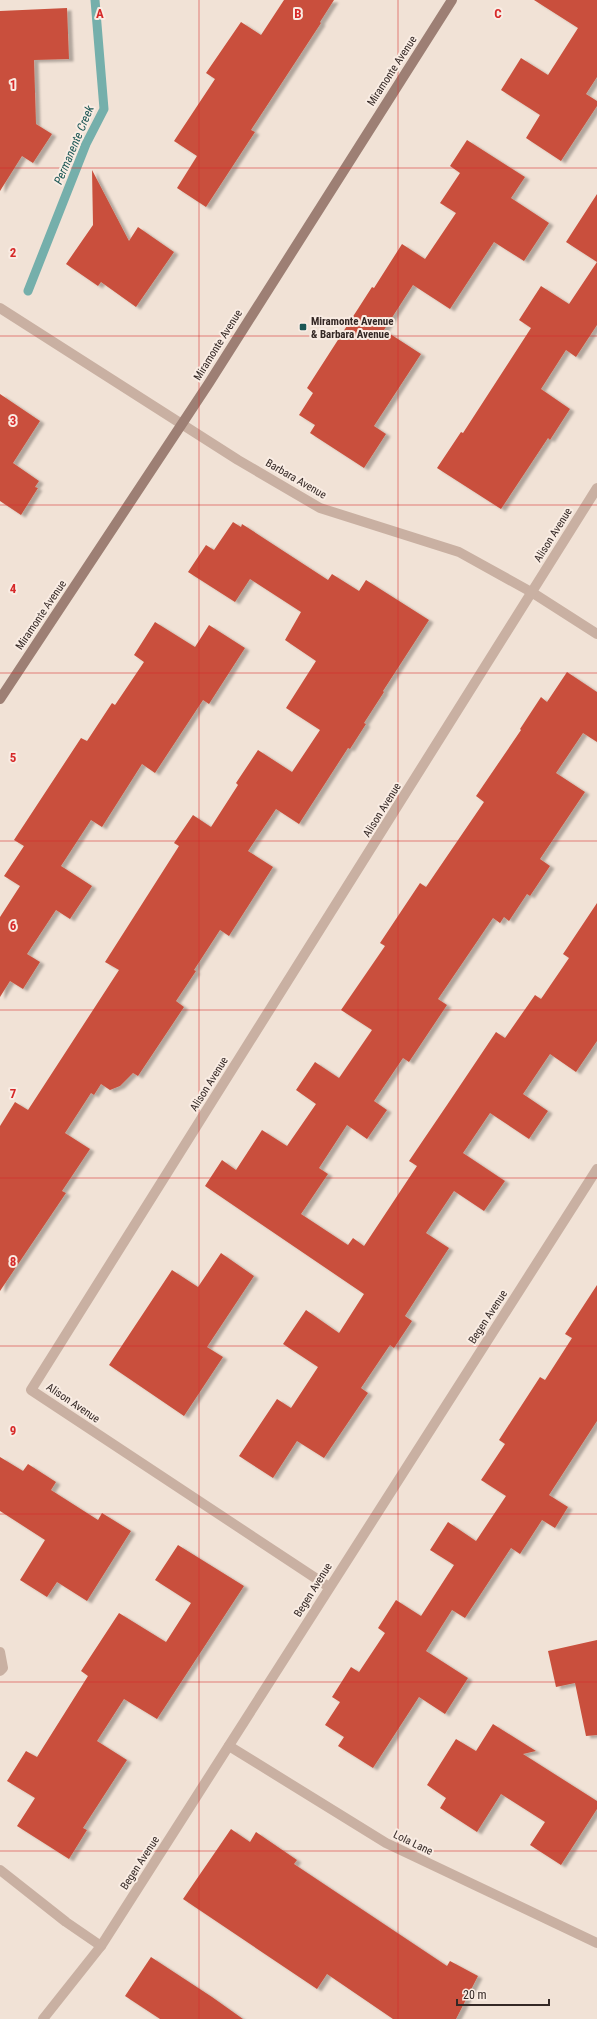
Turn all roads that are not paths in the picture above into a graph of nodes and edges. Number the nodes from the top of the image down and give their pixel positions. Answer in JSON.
{"nodes":[{"id":1,"x":452,"y":0,"type":"edge"},
{"id":2,"x":0,"y":308,"type":"edge"},
{"id":3,"x":181,"y":424,"type":"junction"},
{"id":4,"x":597,"y":488,"type":"edge"},
{"id":5,"x":533,"y":593,"type":"junction"},
{"id":6,"x":597,"y":634,"type":"edge"},
{"id":7,"x":0,"y":699,"type":"edge"},
{"id":8,"x":597,"y":1169,"type":"edge"},
{"id":9,"x":329,"y":1587,"type":"junction"},
{"id":10,"x":0,"y":1652,"type":"edge"},
{"id":11,"x":0,"y":1672,"type":"edge"},
{"id":12,"x":229,"y":1746,"type":"junction"},
{"id":13,"x":0,"y":1870,"type":"edge"},
{"id":14,"x":597,"y":1943,"type":"edge"},
{"id":15,"x":101,"y":1946,"type":"junction"},
{"id":16,"x":43,"y":2019,"type":"edge"}],
"edges":[{"from":1,"to":3,"type":"main road","name":"Miramonte Avenue"},
{"from":2,"to":3,"type":"street","name":"Barbara Avenue"},
{"from":3,"to":5,"type":"street","name":"Barbara Avenue"},
{"from":3,"to":7,"type":"main road","name":"Miramonte Avenue"},
{"from":4,"to":5,"type":"street","name":"Alison Avenue"},
{"from":5,"to":6,"type":"street","name":"Barbara Avenue"},
{"from":5,"to":9,"type":"street","name":"Alison Avenue"},
{"from":8,"to":9,"type":"street","name":"Begen Avenue"},
{"from":9,"to":12,"type":"street","name":"Begen Avenue"},
{"from":10,"to":11,"type":"street"},
{"from":12,"to":14,"type":"street","name":"Lola Lane"},
{"from":12,"to":15,"type":"street","name":"Begen Avenue"},
{"from":13,"to":15,"type":"street"},
{"from":15,"to":16,"type":"street","name":"Begen Avenue"}]}
